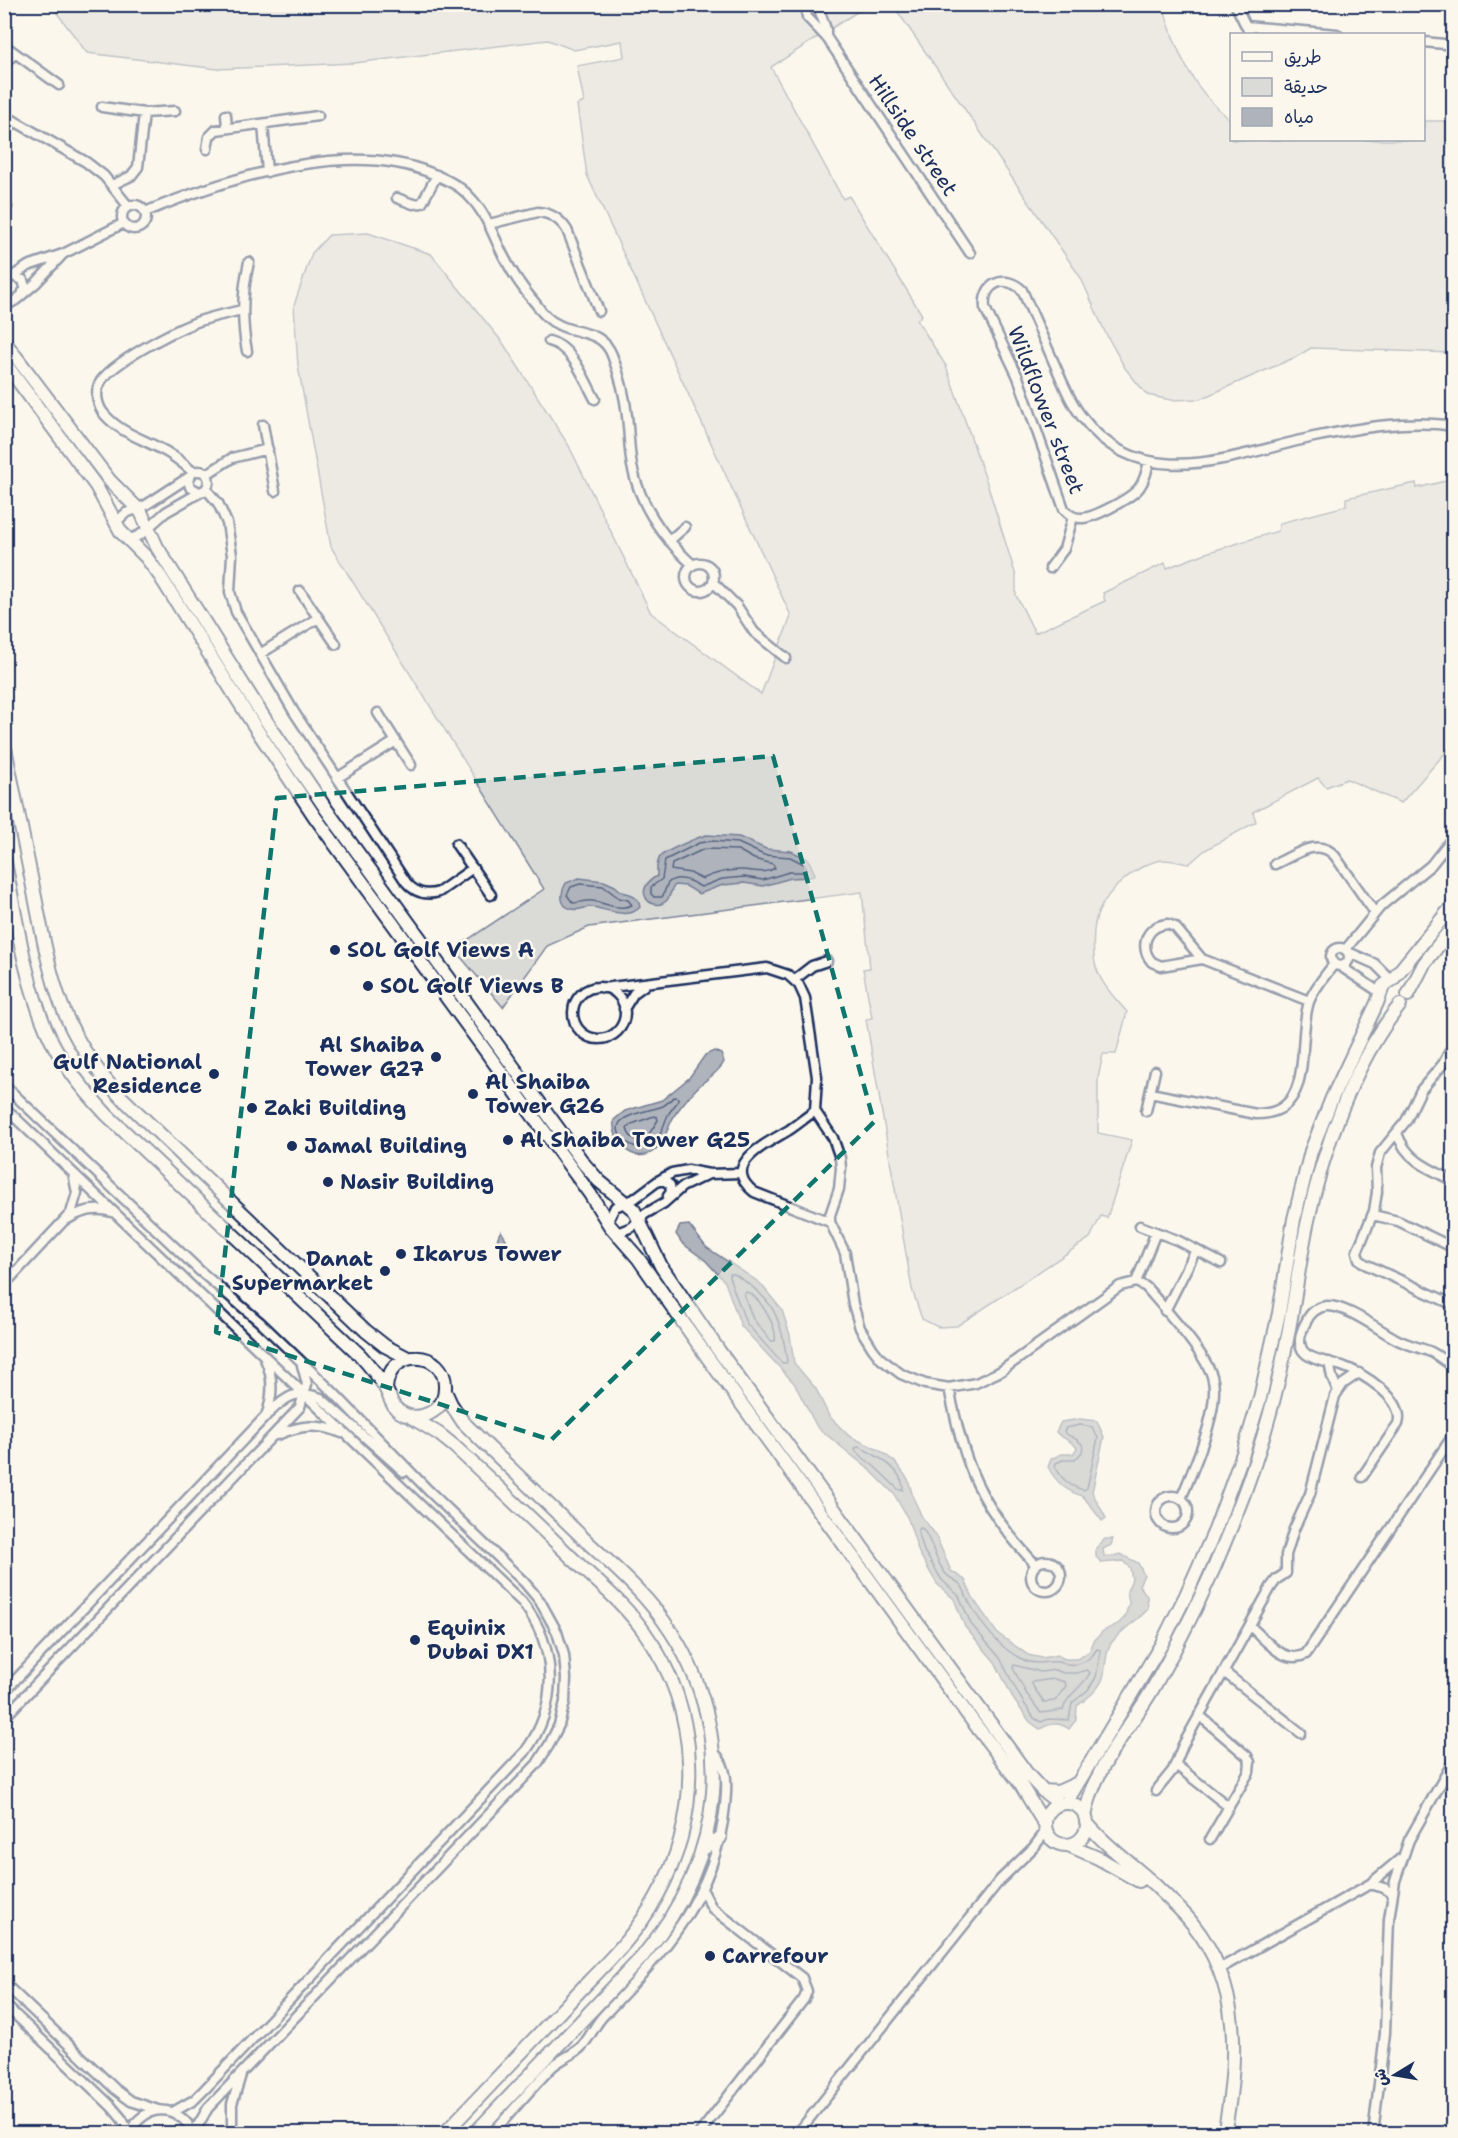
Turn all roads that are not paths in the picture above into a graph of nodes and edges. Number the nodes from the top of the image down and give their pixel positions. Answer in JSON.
{"nodes":[{"id":1,"x":1235,"y":4,"type":"edge"},
{"id":2,"x":805,"y":5,"type":"edge"},
{"id":3,"x":817,"y":7,"type":"edge"},
{"id":4,"x":809,"y":20,"type":"junction"},
{"id":5,"x":1248,"y":30,"type":"edge"},
{"id":6,"x":1315,"y":33,"type":"edge"},
{"id":7,"x":826,"y":37,"type":"junction"},
{"id":8,"x":1425,"y":42,"type":"edge"},
{"id":9,"x":4,"y":45,"type":"edge"},
{"id":10,"x":1454,"y":45,"type":"edge"},
{"id":11,"x":14,"y":54,"type":"junction"},
{"id":12,"x":4,"y":65,"type":"edge"},
{"id":13,"x":59,"y":85,"type":"dead end"},
{"id":14,"x":102,"y":107,"type":"dead end"},
{"id":15,"x":175,"y":111,"type":"dead end"},
{"id":16,"x":144,"y":113,"type":"junction"},
{"id":17,"x":4,"y":115,"type":"edge"},
{"id":18,"x":226,"y":115,"type":"dead end"},
{"id":19,"x":318,"y":116,"type":"dead end"},
{"id":20,"x":14,"y":122,"type":"junction"},
{"id":21,"x":263,"y":124,"type":"junction"},
{"id":22,"x":227,"y":128,"type":"junction"},
{"id":23,"x":4,"y":134,"type":"edge"},
{"id":24,"x":207,"y":149,"type":"dead end"},
{"id":25,"x":267,"y":172,"type":"junction"},
{"id":26,"x":437,"y":175,"type":"junction"},
{"id":27,"x":112,"y":185,"type":"junction"},
{"id":28,"x":397,"y":198,"type":"dead end"},
{"id":29,"x":129,"y":207,"type":"junction"},
{"id":30,"x":145,"y":212,"type":"junction"},
{"id":31,"x":124,"y":223,"type":"junction"},
{"id":32,"x":489,"y":224,"type":"junction"},
{"id":33,"x":970,"y":253,"type":"dead end"},
{"id":34,"x":63,"y":254,"type":"junction"},
{"id":35,"x":249,"y":262,"type":"dead end"},
{"id":36,"x":13,"y":276,"type":"junction"},
{"id":37,"x":4,"y":282,"type":"edge"},
{"id":38,"x":26,"y":291,"type":"junction"},
{"id":39,"x":6,"y":305,"type":"edge"},
{"id":40,"x":242,"y":310,"type":"junction"},
{"id":41,"x":599,"y":311,"type":"dead end"},
{"id":42,"x":570,"y":329,"type":"junction"},
{"id":43,"x":4,"y":341,"type":"edge"},
{"id":44,"x":549,"y":341,"type":"dead end"},
{"id":45,"x":565,"y":349,"type":"junction"},
{"id":46,"x":247,"y":351,"type":"dead end"},
{"id":47,"x":4,"y":362,"type":"edge"},
{"id":48,"x":595,"y":399,"type":"dead end"},
{"id":49,"x":263,"y":425,"type":"dead end"},
{"id":50,"x":1454,"y":426,"type":"edge"},
{"id":51,"x":268,"y":449,"type":"junction"},
{"id":52,"x":1149,"y":461,"type":"junction"},
{"id":53,"x":207,"y":474,"type":"junction"},
{"id":54,"x":191,"y":475,"type":"junction"},
{"id":55,"x":171,"y":489,"type":"junction"},
{"id":56,"x":202,"y":490,"type":"junction"},
{"id":57,"x":275,"y":491,"type":"dead end"},
{"id":58,"x":181,"y":504,"type":"junction"},
{"id":59,"x":138,"y":508,"type":"junction"},
{"id":60,"x":1073,"y":517,"type":"junction"},
{"id":61,"x":117,"y":521,"type":"junction"},
{"id":62,"x":149,"y":527,"type":"junction"},
{"id":63,"x":685,"y":527,"type":"dead end"},
{"id":64,"x":129,"y":540,"type":"junction"},
{"id":65,"x":669,"y":541,"type":"junction"},
{"id":66,"x":693,"y":565,"type":"junction"},
{"id":67,"x":1050,"y":568,"type":"dead end"},
{"id":68,"x":713,"y":582,"type":"junction"},
{"id":69,"x":300,"y":591,"type":"dead end"},
{"id":70,"x":318,"y":618,"type":"junction"},
{"id":71,"x":336,"y":644,"type":"dead end"},
{"id":72,"x":260,"y":654,"type":"junction"},
{"id":73,"x":786,"y":658,"type":"dead end"},
{"id":74,"x":378,"y":713,"type":"dead end"},
{"id":75,"x":396,"y":741,"type":"junction"},
{"id":76,"x":4,"y":743,"type":"edge"},
{"id":77,"x":411,"y":765,"type":"dead end"},
{"id":78,"x":337,"y":778,"type":"junction"},
{"id":79,"x":10,"y":795,"type":"edge"},
{"id":80,"x":17,"y":809,"type":"junction"},
{"id":81,"x":4,"y":812,"type":"edge"},
{"id":82,"x":1454,"y":836,"type":"edge"},
{"id":83,"x":456,"y":844,"type":"dead end"},
{"id":84,"x":5,"y":863,"type":"edge"},
{"id":85,"x":1275,"y":864,"type":"dead end"},
{"id":86,"x":473,"y":868,"type":"junction"},
{"id":87,"x":491,"y":895,"type":"dead end"},
{"id":88,"x":1454,"y":904,"type":"edge"},
{"id":89,"x":1375,"y":913,"type":"junction"},
{"id":90,"x":1454,"y":925,"type":"edge"},
{"id":91,"x":1347,"y":950,"type":"junction"},
{"id":92,"x":1202,"y":959,"type":"junction"},
{"id":93,"x":1364,"y":960,"type":"junction"},
{"id":94,"x":828,"y":961,"type":"dead end"},
{"id":95,"x":1337,"y":965,"type":"junction"},
{"id":96,"x":1354,"y":976,"type":"junction"},
{"id":97,"x":1392,"y":979,"type":"junction"},
{"id":98,"x":794,"y":980,"type":"junction"},
{"id":99,"x":648,"y":983,"type":"junction"},
{"id":100,"x":603,"y":988,"type":"junction"},
{"id":101,"x":1381,"y":993,"type":"junction"},
{"id":102,"x":1408,"y":995,"type":"junction"},
{"id":103,"x":1309,"y":1000,"type":"junction"},
{"id":104,"x":1400,"y":1005,"type":"junction"},
{"id":105,"x":624,"y":1009,"type":"junction"},
{"id":106,"x":1454,"y":1043,"type":"edge"},
{"id":107,"x":1155,"y":1071,"type":"dead end"},
{"id":108,"x":4,"y":1085,"type":"edge"},
{"id":109,"x":1150,"y":1093,"type":"junction"},
{"id":110,"x":4,"y":1107,"type":"edge"},
{"id":111,"x":815,"y":1111,"type":"junction"},
{"id":112,"x":1146,"y":1111,"type":"dead end"},
{"id":113,"x":1397,"y":1133,"type":"junction"},
{"id":114,"x":72,"y":1172,"type":"junction"},
{"id":115,"x":742,"y":1173,"type":"junction"},
{"id":116,"x":709,"y":1174,"type":"junction"},
{"id":117,"x":658,"y":1181,"type":"junction"},
{"id":118,"x":1454,"y":1181,"type":"edge"},
{"id":119,"x":670,"y":1196,"type":"junction"},
{"id":120,"x":626,"y":1203,"type":"junction"},
{"id":121,"x":116,"y":1214,"type":"junction"},
{"id":122,"x":1373,"y":1215,"type":"junction"},
{"id":123,"x":68,"y":1219,"type":"junction"},
{"id":124,"x":639,"y":1219,"type":"junction"},
{"id":125,"x":608,"y":1221,"type":"junction"},
{"id":126,"x":830,"y":1222,"type":"junction"},
{"id":127,"x":1140,"y":1226,"type":"dead end"},
{"id":128,"x":1156,"y":1232,"type":"junction"},
{"id":129,"x":617,"y":1233,"type":"junction"},
{"id":130,"x":1454,"y":1248,"type":"edge"},
{"id":131,"x":1196,"y":1250,"type":"junction"},
{"id":132,"x":1221,"y":1263,"type":"dead end"},
{"id":133,"x":1136,"y":1282,"type":"junction"},
{"id":134,"x":4,"y":1285,"type":"edge"},
{"id":135,"x":1454,"y":1305,"type":"edge"},
{"id":136,"x":1165,"y":1311,"type":"junction"},
{"id":137,"x":264,"y":1356,"type":"junction"},
{"id":138,"x":408,"y":1358,"type":"junction"},
{"id":139,"x":300,"y":1361,"type":"junction"},
{"id":140,"x":1329,"y":1362,"type":"junction"},
{"id":141,"x":1454,"y":1367,"type":"edge"},
{"id":142,"x":1359,"y":1373,"type":"junction"},
{"id":143,"x":949,"y":1388,"type":"junction"},
{"id":144,"x":386,"y":1389,"type":"junction"},
{"id":145,"x":446,"y":1391,"type":"junction"},
{"id":146,"x":1338,"y":1391,"type":"junction"},
{"id":147,"x":305,"y":1395,"type":"junction"},
{"id":148,"x":266,"y":1416,"type":"junction"},
{"id":149,"x":411,"y":1417,"type":"junction"},
{"id":150,"x":1454,"y":1434,"type":"edge"},
{"id":151,"x":349,"y":1435,"type":"junction"},
{"id":152,"x":274,"y":1437,"type":"junction"},
{"id":153,"x":1362,"y":1478,"type":"dead end"},
{"id":154,"x":428,"y":1490,"type":"junction"},
{"id":155,"x":1181,"y":1499,"type":"dead end"},
{"id":156,"x":1036,"y":1565,"type":"dead end"},
{"id":157,"x":1250,"y":1626,"type":"junction"},
{"id":158,"x":1224,"y":1672,"type":"junction"},
{"id":159,"x":4,"y":1692,"type":"edge"},
{"id":160,"x":1199,"y":1715,"type":"junction"},
{"id":161,"x":4,"y":1718,"type":"edge"},
{"id":162,"x":1301,"y":1734,"type":"dead end"},
{"id":163,"x":713,"y":1751,"type":"junction"},
{"id":164,"x":1454,"y":1760,"type":"edge"},
{"id":165,"x":1176,"y":1765,"type":"junction"},
{"id":166,"x":1079,"y":1782,"type":"junction"},
{"id":167,"x":1043,"y":1791,"type":"junction"},
{"id":168,"x":1156,"y":1791,"type":"dead end"},
{"id":169,"x":1063,"y":1803,"type":"junction"},
{"id":170,"x":1229,"y":1807,"type":"junction"},
{"id":171,"x":1086,"y":1820,"type":"junction"},
{"id":172,"x":1046,"y":1828,"type":"junction"},
{"id":173,"x":720,"y":1838,"type":"junction"},
{"id":174,"x":1210,"y":1839,"type":"dead end"},
{"id":175,"x":1068,"y":1845,"type":"junction"},
{"id":176,"x":703,"y":1850,"type":"junction"},
{"id":177,"x":1402,"y":1857,"type":"junction"},
{"id":178,"x":1370,"y":1884,"type":"junction"},
{"id":179,"x":702,"y":1889,"type":"junction"},
{"id":180,"x":1392,"y":1893,"type":"junction"},
{"id":181,"x":1163,"y":1894,"type":"junction"},
{"id":182,"x":712,"y":1908,"type":"junction"},
{"id":183,"x":690,"y":1911,"type":"junction"},
{"id":184,"x":1219,"y":1969,"type":"junction"},
{"id":185,"x":4,"y":1983,"type":"edge"},
{"id":186,"x":4,"y":2004,"type":"edge"},
{"id":187,"x":242,"y":2073,"type":"junction"},
{"id":188,"x":158,"y":2110,"type":"junction"},
{"id":189,"x":173,"y":2112,"type":"junction"},
{"id":190,"x":492,"y":2126,"type":"edge"},
{"id":191,"x":129,"y":2133,"type":"edge"},
{"id":192,"x":194,"y":2133,"type":"edge"},
{"id":193,"x":232,"y":2133,"type":"edge"},
{"id":194,"x":444,"y":2133,"type":"edge"},
{"id":195,"x":474,"y":2133,"type":"edge"},
{"id":196,"x":699,"y":2133,"type":"edge"},
{"id":197,"x":797,"y":2133,"type":"edge"},
{"id":198,"x":1224,"y":2133,"type":"edge"},
{"id":199,"x":1373,"y":2133,"type":"edge"}],
"edges":[{"from":1,"to":5,"type":"street"},
{"from":2,"to":4,"type":"street","name":"Hillside street"},
{"from":3,"to":4,"type":"street"},
{"from":3,"to":7,"type":"street","name":"Hillside street"},
{"from":4,"to":7,"type":"street","name":"Hillside street"},
{"from":5,"to":6,"type":"street"},
{"from":7,"to":33,"type":"street","name":"Hillside street"},
{"from":8,"to":10,"type":"street"},
{"from":9,"to":11,"type":"street"},
{"from":11,"to":12,"type":"street"},
{"from":11,"to":13,"type":"street"},
{"from":14,"to":16,"type":"street"},
{"from":15,"to":16,"type":"street"},
{"from":16,"to":27,"type":"street"},
{"from":17,"to":20,"type":"street"},
{"from":18,"to":22,"type":"street"},
{"from":19,"to":21,"type":"street"},
{"from":20,"to":23,"type":"street"},
{"from":20,"to":27,"type":"street"},
{"from":21,"to":22,"type":"street"},
{"from":21,"to":25,"type":"street"},
{"from":22,"to":24,"type":"street"},
{"from":25,"to":26,"type":"street"},
{"from":25,"to":30,"type":"street"},
{"from":26,"to":28,"type":"street"},
{"from":26,"to":32,"type":"street"},
{"from":27,"to":29,"type":"street"},
{"from":29,"to":30,"type":"street"},
{"from":29,"to":31,"type":"street"},
{"from":30,"to":31,"type":"street"},
{"from":31,"to":34,"type":"street"},
{"from":32,"to":41,"type":"street"},
{"from":32,"to":42,"type":"street"},
{"from":34,"to":36,"type":"street"},
{"from":34,"to":38,"type":"street"},
{"from":35,"to":40,"type":"street"},
{"from":36,"to":37,"type":"street"},
{"from":36,"to":38,"type":"street"},
{"from":38,"to":39,"type":"street"},
{"from":40,"to":46,"type":"street"},
{"from":40,"to":54,"type":"street"},
{"from":42,"to":45,"type":"street"},
{"from":42,"to":65,"type":"street"},
{"from":43,"to":59,"type":"street"},
{"from":44,"to":45,"type":"street"},
{"from":45,"to":48,"type":"street"},
{"from":47,"to":61,"type":"street"},
{"from":49,"to":51,"type":"street"},
{"from":50,"to":52,"type":"street","name":"Wildflower street"},
{"from":51,"to":53,"type":"street"},
{"from":51,"to":57,"type":"street"},
{"from":52,"to":60,"type":"street","name":"Wildflower street"},
{"from":52,"to":60,"type":"street","name":"Wildflower street"},
{"from":53,"to":54,"type":"street"},
{"from":53,"to":56,"type":"street"},
{"from":54,"to":55,"type":"street"},
{"from":54,"to":56,"type":"street"},
{"from":55,"to":58,"type":"street"},
{"from":55,"to":59,"type":"street"},
{"from":56,"to":58,"type":"street"},
{"from":56,"to":72,"type":"street"},
{"from":58,"to":62,"type":"street"},
{"from":59,"to":61,"type":"street"},
{"from":59,"to":62,"type":"street"},
{"from":60,"to":67,"type":"street","name":"Wildflower street"},
{"from":61,"to":64,"type":"street"},
{"from":62,"to":64,"type":"street"},
{"from":62,"to":120,"type":"street"},
{"from":63,"to":65,"type":"street"},
{"from":64,"to":125,"type":"street"},
{"from":65,"to":66,"type":"street"},
{"from":66,"to":68,"type":"street"},
{"from":66,"to":68,"type":"street"},
{"from":68,"to":73,"type":"street"},
{"from":69,"to":70,"type":"street"},
{"from":70,"to":71,"type":"street"},
{"from":70,"to":72,"type":"street"},
{"from":72,"to":78,"type":"street"},
{"from":74,"to":75,"type":"street"},
{"from":75,"to":77,"type":"street"},
{"from":75,"to":78,"type":"street"},
{"from":76,"to":79,"type":"street"},
{"from":78,"to":86,"type":"street"},
{"from":79,"to":80,"type":"street"},
{"from":80,"to":81,"type":"street"},
{"from":80,"to":138,"type":"street"},
{"from":82,"to":89,"type":"street"},
{"from":83,"to":86,"type":"street"},
{"from":84,"to":144,"type":"street"},
{"from":85,"to":89,"type":"street"},
{"from":86,"to":87,"type":"street"},
{"from":88,"to":97,"type":"street"},
{"from":89,"to":91,"type":"street"},
{"from":90,"to":102,"type":"street"},
{"from":91,"to":93,"type":"street"},
{"from":91,"to":95,"type":"street"},
{"from":91,"to":95,"type":"street"},
{"from":92,"to":92,"type":"street"},
{"from":92,"to":103,"type":"street"},
{"from":93,"to":96,"type":"street"},
{"from":93,"to":97,"type":"street"},
{"from":94,"to":98,"type":"street"},
{"from":95,"to":96,"type":"street"},
{"from":95,"to":103,"type":"street"},
{"from":96,"to":101,"type":"street"},
{"from":97,"to":101,"type":"street"},
{"from":97,"to":102,"type":"street"},
{"from":98,"to":99,"type":"street"},
{"from":98,"to":111,"type":"street"},
{"from":99,"to":100,"type":"street"},
{"from":99,"to":105,"type":"street"},
{"from":100,"to":105,"type":"street"},
{"from":100,"to":105,"type":"street"},
{"from":101,"to":104,"type":"street"},
{"from":101,"to":166,"type":"street"},
{"from":102,"to":104,"type":"street"},
{"from":103,"to":109,"type":"street"},
{"from":104,"to":171,"type":"street"},
{"from":106,"to":113,"type":"street"},
{"from":107,"to":109,"type":"street"},
{"from":108,"to":139,"type":"street"},
{"from":109,"to":112,"type":"street"},
{"from":110,"to":114,"type":"street"},
{"from":111,"to":115,"type":"street"},
{"from":111,"to":126,"type":"street"},
{"from":113,"to":118,"type":"street"},
{"from":113,"to":122,"type":"street"},
{"from":114,"to":121,"type":"street"},
{"from":114,"to":123,"type":"street"},
{"from":115,"to":116,"type":"street"},
{"from":115,"to":126,"type":"street"},
{"from":116,"to":117,"type":"street"},
{"from":116,"to":119,"type":"street"},
{"from":117,"to":119,"type":"street"},
{"from":117,"to":120,"type":"street"},
{"from":119,"to":124,"type":"street"},
{"from":120,"to":124,"type":"street"},
{"from":120,"to":125,"type":"street"},
{"from":121,"to":123,"type":"street"},
{"from":121,"to":137,"type":"street"},
{"from":122,"to":130,"type":"street"},
{"from":122,"to":135,"type":"street"},
{"from":123,"to":134,"type":"street"},
{"from":124,"to":129,"type":"street"},
{"from":124,"to":167,"type":"street"},
{"from":125,"to":129,"type":"street"},
{"from":126,"to":143,"type":"street"},
{"from":127,"to":128,"type":"street"},
{"from":128,"to":131,"type":"street"},
{"from":128,"to":133,"type":"street"},
{"from":129,"to":172,"type":"street"},
{"from":131,"to":132,"type":"street"},
{"from":131,"to":136,"type":"street"},
{"from":133,"to":136,"type":"street"},
{"from":133,"to":143,"type":"street"},
{"from":136,"to":155,"type":"street"},
{"from":137,"to":147,"type":"street"},
{"from":137,"to":148,"type":"street"},
{"from":138,"to":144,"type":"street"},
{"from":138,"to":145,"type":"street"},
{"from":139,"to":147,"type":"street"},
{"from":139,"to":154,"type":"street"},
{"from":140,"to":141,"type":"street"},
{"from":140,"to":142,"type":"street"},
{"from":140,"to":146,"type":"street"},
{"from":142,"to":146,"type":"street"},
{"from":142,"to":153,"type":"street"},
{"from":143,"to":156,"type":"street"},
{"from":144,"to":149,"type":"street"},
{"from":145,"to":149,"type":"street"},
{"from":145,"to":163,"type":"street"},
{"from":146,"to":157,"type":"street"},
{"from":147,"to":148,"type":"street"},
{"from":147,"to":151,"type":"street"},
{"from":147,"to":152,"type":"street"},
{"from":147,"to":154,"type":"street"},
{"from":148,"to":159,"type":"street"},
{"from":149,"to":194,"type":"street"},
{"from":150,"to":157,"type":"street"},
{"from":151,"to":152,"type":"street"},
{"from":151,"to":189,"type":"street"},
{"from":152,"to":161,"type":"street"},
{"from":154,"to":187,"type":"street"},
{"from":157,"to":158,"type":"street"},
{"from":158,"to":160,"type":"street"},
{"from":158,"to":162,"type":"street"},
{"from":160,"to":165,"type":"street"},
{"from":160,"to":170,"type":"street"},
{"from":163,"to":173,"type":"street"},
{"from":163,"to":176,"type":"street"},
{"from":164,"to":177,"type":"street"},
{"from":165,"to":168,"type":"street"},
{"from":165,"to":170,"type":"street"},
{"from":166,"to":167,"type":"street"},
{"from":166,"to":169,"type":"street"},
{"from":167,"to":169,"type":"street"},
{"from":169,"to":171,"type":"street"},
{"from":169,"to":172,"type":"street"},
{"from":170,"to":174,"type":"street"},
{"from":171,"to":175,"type":"street"},
{"from":171,"to":181,"type":"street"},
{"from":172,"to":175,"type":"street"},
{"from":172,"to":197,"type":"street"},
{"from":173,"to":176,"type":"street"},
{"from":173,"to":179,"type":"street"},
{"from":175,"to":181,"type":"street"},
{"from":176,"to":190,"type":"street"},
{"from":177,"to":178,"type":"street"},
{"from":177,"to":180,"type":"street"},
{"from":178,"to":180,"type":"street"},
{"from":178,"to":184,"type":"street"},
{"from":179,"to":182,"type":"street"},
{"from":179,"to":183,"type":"street"},
{"from":180,"to":199,"type":"street"},
{"from":181,"to":184,"type":"street"},
{"from":182,"to":183,"type":"street"},
{"from":182,"to":196,"type":"street"},
{"from":183,"to":190,"type":"street"},
{"from":184,"to":198,"type":"street"},
{"from":185,"to":188,"type":"street"},
{"from":186,"to":191,"type":"street"},
{"from":187,"to":192,"type":"street"},
{"from":187,"to":193,"type":"street"},
{"from":188,"to":189,"type":"street"},
{"from":188,"to":191,"type":"street"},
{"from":189,"to":192,"type":"street"},
{"from":190,"to":195,"type":"street"}]}
